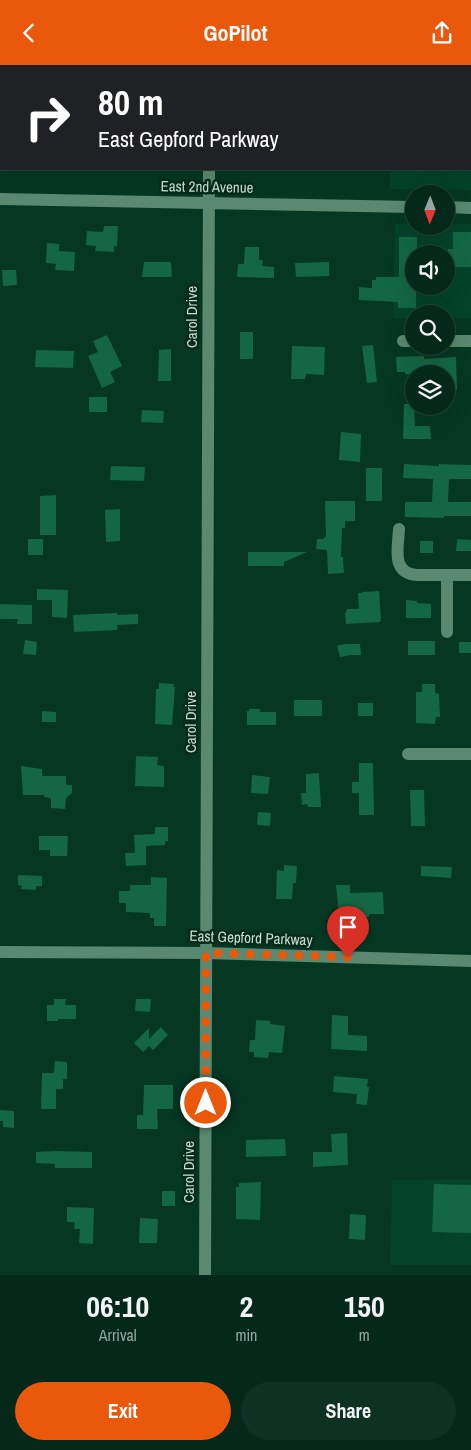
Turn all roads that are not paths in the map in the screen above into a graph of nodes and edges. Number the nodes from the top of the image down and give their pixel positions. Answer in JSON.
{"nodes":[{"id":1,"x":209,"y":170,"type":"edge"},
{"id":2,"x":0,"y":199,"type":"edge"},
{"id":3,"x":209,"y":203,"type":"junction"},
{"id":4,"x":405,"y":207,"type":"edge"},
{"id":5,"x":455,"y":207,"type":"edge"},
{"id":6,"x":471,"y":208,"type":"edge"},
{"id":7,"x":455,"y":341,"type":"edge"},
{"id":8,"x":471,"y":341,"type":"edge"},
{"id":9,"x":399,"y":529,"type":"dead end"},
{"id":10,"x":471,"y":575,"type":"edge"},
{"id":11,"x":447,"y":576,"type":"junction"},
{"id":12,"x":447,"y":632,"type":"dead end"},
{"id":13,"x":408,"y":754,"type":"dead end"},
{"id":14,"x":471,"y":754,"type":"edge"},
{"id":15,"x":0,"y":951,"type":"edge"},
{"id":16,"x":206,"y":953,"type":"junction"},
{"id":17,"x":471,"y":961,"type":"edge"},
{"id":18,"x":205,"y":1275,"type":"edge"}],
"edges":[{"from":1,"to":3,"type":"street","name":"Carol Drive"},
{"from":2,"to":3,"type":"street","name":"East 2nd Avenue"},
{"from":3,"to":4,"type":"street","name":"East 2nd Avenue"},
{"from":3,"to":16,"type":"street","name":"Carol Drive"},
{"from":5,"to":6,"type":"street"},
{"from":7,"to":8,"type":"street"},
{"from":9,"to":11,"type":"street"},
{"from":10,"to":11,"type":"street"},
{"from":11,"to":12,"type":"street"},
{"from":13,"to":14,"type":"street"},
{"from":15,"to":16,"type":"street","name":"East Gepford Parkway"},
{"from":16,"to":17,"type":"street","name":"East Gepford Parkway"},
{"from":16,"to":18,"type":"street","name":"Carol Drive"}]}
